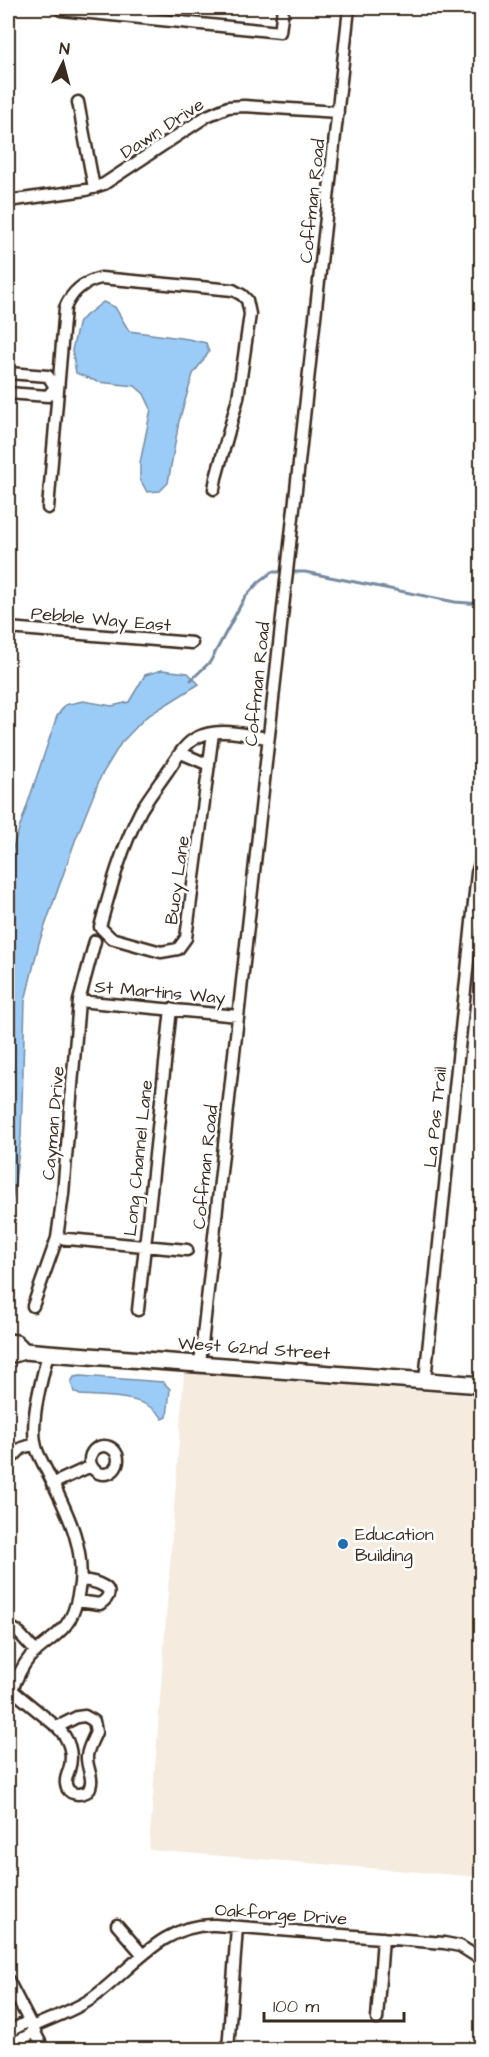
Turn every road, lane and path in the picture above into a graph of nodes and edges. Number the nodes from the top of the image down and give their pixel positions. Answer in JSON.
{"nodes":[{"id":1,"x":61,"y":8,"type":"edge"},
{"id":2,"x":283,"y":8,"type":"edge"},
{"id":3,"x":349,"y":8,"type":"edge"},
{"id":4,"x":78,"y":102,"type":"dead end"},
{"id":5,"x":338,"y":112,"type":"junction"},
{"id":6,"x":94,"y":188,"type":"junction"},
{"id":7,"x":8,"y":201,"type":"edge"},
{"id":8,"x":8,"y":373,"type":"edge"},
{"id":9,"x":57,"y":388,"type":"junction"},
{"id":10,"x":8,"y":393,"type":"edge"},
{"id":11,"x":214,"y":489,"type":"dead end"},
{"id":12,"x":48,"y":508,"type":"dead end"},
{"id":13,"x":8,"y":628,"type":"edge"},
{"id":14,"x":192,"y":643,"type":"dead end"},
{"id":15,"x":213,"y":733,"type":"junction"},
{"id":16,"x":268,"y":738,"type":"junction"},
{"id":17,"x":181,"y":753,"type":"junction"},
{"id":18,"x":209,"y":765,"type":"junction"},
{"id":19,"x":482,"y":858,"type":"edge"},
{"id":20,"x":95,"y":941,"type":"dead end"},
{"id":21,"x":79,"y":1001,"type":"junction"},
{"id":22,"x":171,"y":1009,"type":"junction"},
{"id":23,"x":238,"y":1016,"type":"junction"},
{"id":24,"x":57,"y":1238,"type":"junction"},
{"id":25,"x":144,"y":1246,"type":"junction"},
{"id":26,"x":187,"y":1250,"type":"dead end"},
{"id":27,"x":33,"y":1306,"type":"dead end"},
{"id":28,"x":138,"y":1310,"type":"dead end"},
{"id":29,"x":8,"y":1342,"type":"edge"},
{"id":30,"x":24,"y":1351,"type":"junction"},
{"id":31,"x":8,"y":1353,"type":"edge"},
{"id":32,"x":48,"y":1353,"type":"junction"},
{"id":33,"x":200,"y":1363,"type":"junction"},
{"id":34,"x":425,"y":1380,"type":"junction"},
{"id":35,"x":482,"y":1385,"type":"edge"},
{"id":36,"x":35,"y":1444,"type":"junction"},
{"id":37,"x":8,"y":1462,"type":"edge"},
{"id":38,"x":92,"y":1466,"type":"dead end"},
{"id":39,"x":52,"y":1484,"type":"junction"},
{"id":40,"x":81,"y":1580,"type":"junction"},
{"id":41,"x":77,"y":1601,"type":"junction"},
{"id":42,"x":8,"y":1626,"type":"edge"},
{"id":43,"x":36,"y":1652,"type":"junction"},
{"id":44,"x":10,"y":1694,"type":"edge"},
{"id":45,"x":57,"y":1726,"type":"junction"},
{"id":46,"x":117,"y":1925,"type":"dead end"},
{"id":47,"x":237,"y":1927,"type":"junction"},
{"id":48,"x":383,"y":1938,"type":"junction"},
{"id":49,"x":143,"y":1955,"type":"junction"},
{"id":50,"x":482,"y":1960,"type":"edge"},
{"id":51,"x":8,"y":1980,"type":"edge"},
{"id":52,"x":377,"y":2019,"type":"dead end"},
{"id":53,"x":32,"y":2027,"type":"junction"},
{"id":54,"x":8,"y":2032,"type":"edge"},
{"id":55,"x":8,"y":2046,"type":"edge"},
{"id":56,"x":44,"y":2049,"type":"edge"},
{"id":57,"x":228,"y":2049,"type":"edge"}],
"edges":[{"from":1,"to":2,"type":"street"},
{"from":3,"to":5,"type":"street","name":"Coffman Road"},
{"from":4,"to":6,"type":"street"},
{"from":5,"to":6,"type":"street","name":"Dawn Drive"},
{"from":5,"to":16,"type":"street","name":"Coffman Road"},
{"from":6,"to":7,"type":"street","name":"Dawn Drive"},
{"from":8,"to":9,"type":"street"},
{"from":9,"to":10,"type":"street"},
{"from":9,"to":11,"type":"street"},
{"from":9,"to":12,"type":"street"},
{"from":13,"to":14,"type":"street","name":"Pebble Way East"},
{"from":15,"to":16,"type":"street"},
{"from":15,"to":17,"type":"street"},
{"from":15,"to":18,"type":"street","name":"Buoy Lane"},
{"from":16,"to":23,"type":"street","name":"Coffman Road"},
{"from":17,"to":18,"type":"street"},
{"from":17,"to":18,"type":"street","name":"Buoy Lane"},
{"from":19,"to":34,"type":"street","name":"La Pas Trail"},
{"from":20,"to":21,"type":"street","name":"Cayman Drive"},
{"from":21,"to":22,"type":"street","name":"St Martins Way"},
{"from":21,"to":24,"type":"street","name":"Cayman Drive"},
{"from":22,"to":23,"type":"street","name":"St Martins Way"},
{"from":22,"to":25,"type":"street","name":"Long Channel Lane"},
{"from":23,"to":33,"type":"street","name":"Coffman Road"},
{"from":24,"to":25,"type":"street"},
{"from":24,"to":27,"type":"street","name":"Cayman Drive"},
{"from":25,"to":26,"type":"street"},
{"from":25,"to":28,"type":"street","name":"Long Channel Lane"},
{"from":29,"to":30,"type":"street","name":"West 62nd Street"},
{"from":30,"to":31,"type":"street","name":"West 62nd Street"},
{"from":30,"to":32,"type":"street","name":"West 62nd Street"},
{"from":32,"to":33,"type":"street","name":"West 62nd Street"},
{"from":32,"to":36,"type":"street"},
{"from":33,"to":34,"type":"street","name":"West 62nd Street"},
{"from":34,"to":35,"type":"street","name":"West 62nd Street"},
{"from":36,"to":37,"type":"street"},
{"from":36,"to":39,"type":"street"},
{"from":38,"to":39,"type":"street"},
{"from":39,"to":40,"type":"street"},
{"from":40,"to":41,"type":"street"},
{"from":40,"to":41,"type":"street"},
{"from":41,"to":43,"type":"street"},
{"from":42,"to":43,"type":"street"},
{"from":43,"to":44,"type":"street"},
{"from":44,"to":45,"type":"street"},
{"from":45,"to":45,"type":"street"},
{"from":46,"to":49,"type":"street"},
{"from":47,"to":48,"type":"street","name":"Oakforge Drive"},
{"from":47,"to":49,"type":"street","name":"Oakforge Drive"},
{"from":47,"to":57,"type":"street"},
{"from":48,"to":50,"type":"street","name":"Oakforge Drive"},
{"from":48,"to":52,"type":"street"},
{"from":49,"to":53,"type":"street","name":"Oakforge Drive"},
{"from":51,"to":53,"type":"street"},
{"from":53,"to":54,"type":"street","name":"Oakforge Drive"},
{"from":53,"to":55,"type":"street"},
{"from":53,"to":56,"type":"street"}]}
